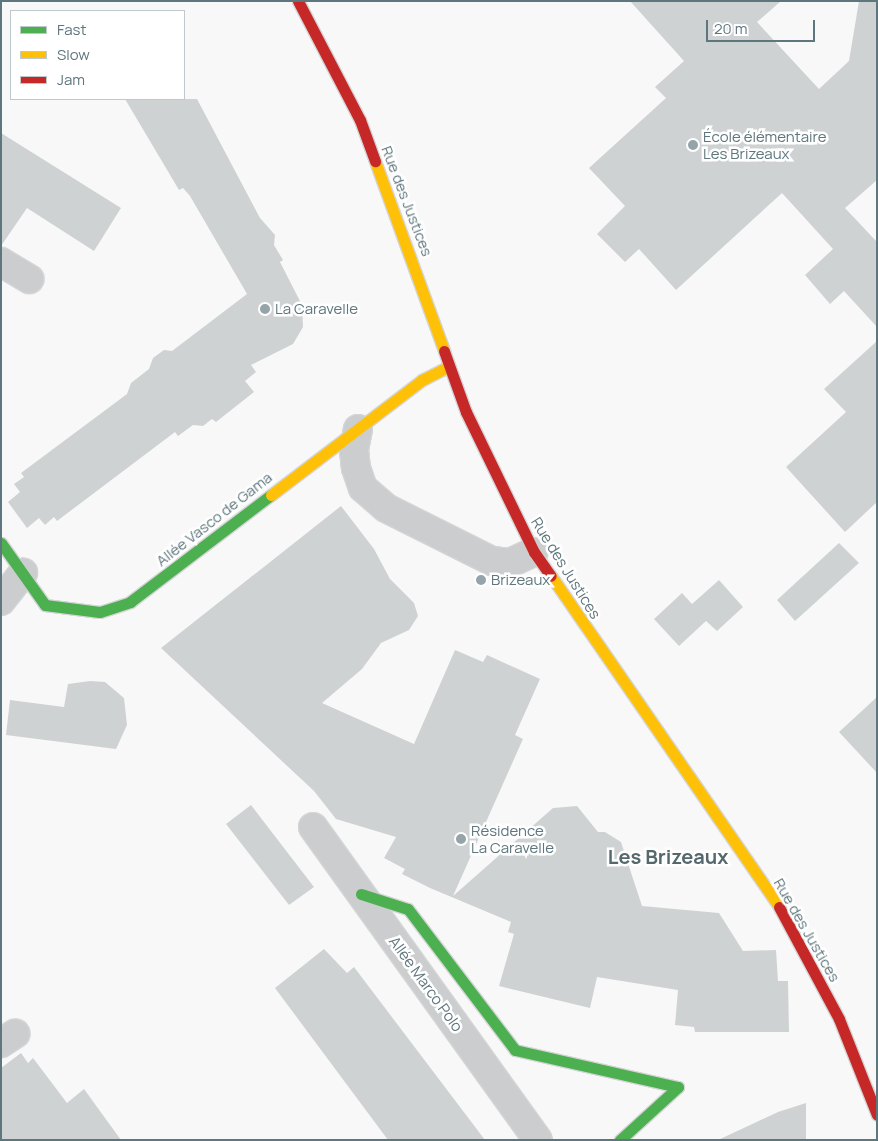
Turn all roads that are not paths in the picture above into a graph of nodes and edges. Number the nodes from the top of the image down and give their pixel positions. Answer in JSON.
{"nodes":[{"id":1,"x":298,"y":1,"type":"edge"},
{"id":2,"x":1,"y":262,"type":"edge"},
{"id":3,"x":28,"y":279,"type":"dead end"},
{"id":4,"x":449,"y":366,"type":"junction"},
{"id":5,"x":358,"y":429,"type":"junction"},
{"id":6,"x":1,"y":544,"type":"edge"},
{"id":7,"x":534,"y":552,"type":"junction"},
{"id":8,"x":23,"y":572,"type":"junction"},
{"id":9,"x":1,"y":601,"type":"edge"},
{"id":10,"x":313,"y":828,"type":"dead end"},
{"id":11,"x":362,"y":894,"type":"junction"},
{"id":12,"x":877,"y":1115,"type":"edge"},
{"id":13,"x":538,"y":1140,"type":"edge"},
{"id":14,"x":620,"y":1140,"type":"edge"}],
"edges":[{"from":1,"to":4,"type":"street","name":"Rue des Justices"},
{"from":2,"to":3,"type":"street"},
{"from":4,"to":5,"type":"street","name":"Allée Vasco de Gama"},
{"from":4,"to":7,"type":"street","name":"Rue des Justices"},
{"from":5,"to":7,"type":"street"},
{"from":5,"to":8,"type":"street","name":"Allée Vasco de Gama"},
{"from":6,"to":8,"type":"street","name":"Allée Vasco de Gama"},
{"from":7,"to":12,"type":"street","name":"Rue des Justices"},
{"from":8,"to":9,"type":"street"},
{"from":10,"to":11,"type":"street","name":"Allée Marco Polo"},
{"from":11,"to":13,"type":"street","name":"Allée Marco Polo"},
{"from":11,"to":14,"type":"street"}]}
